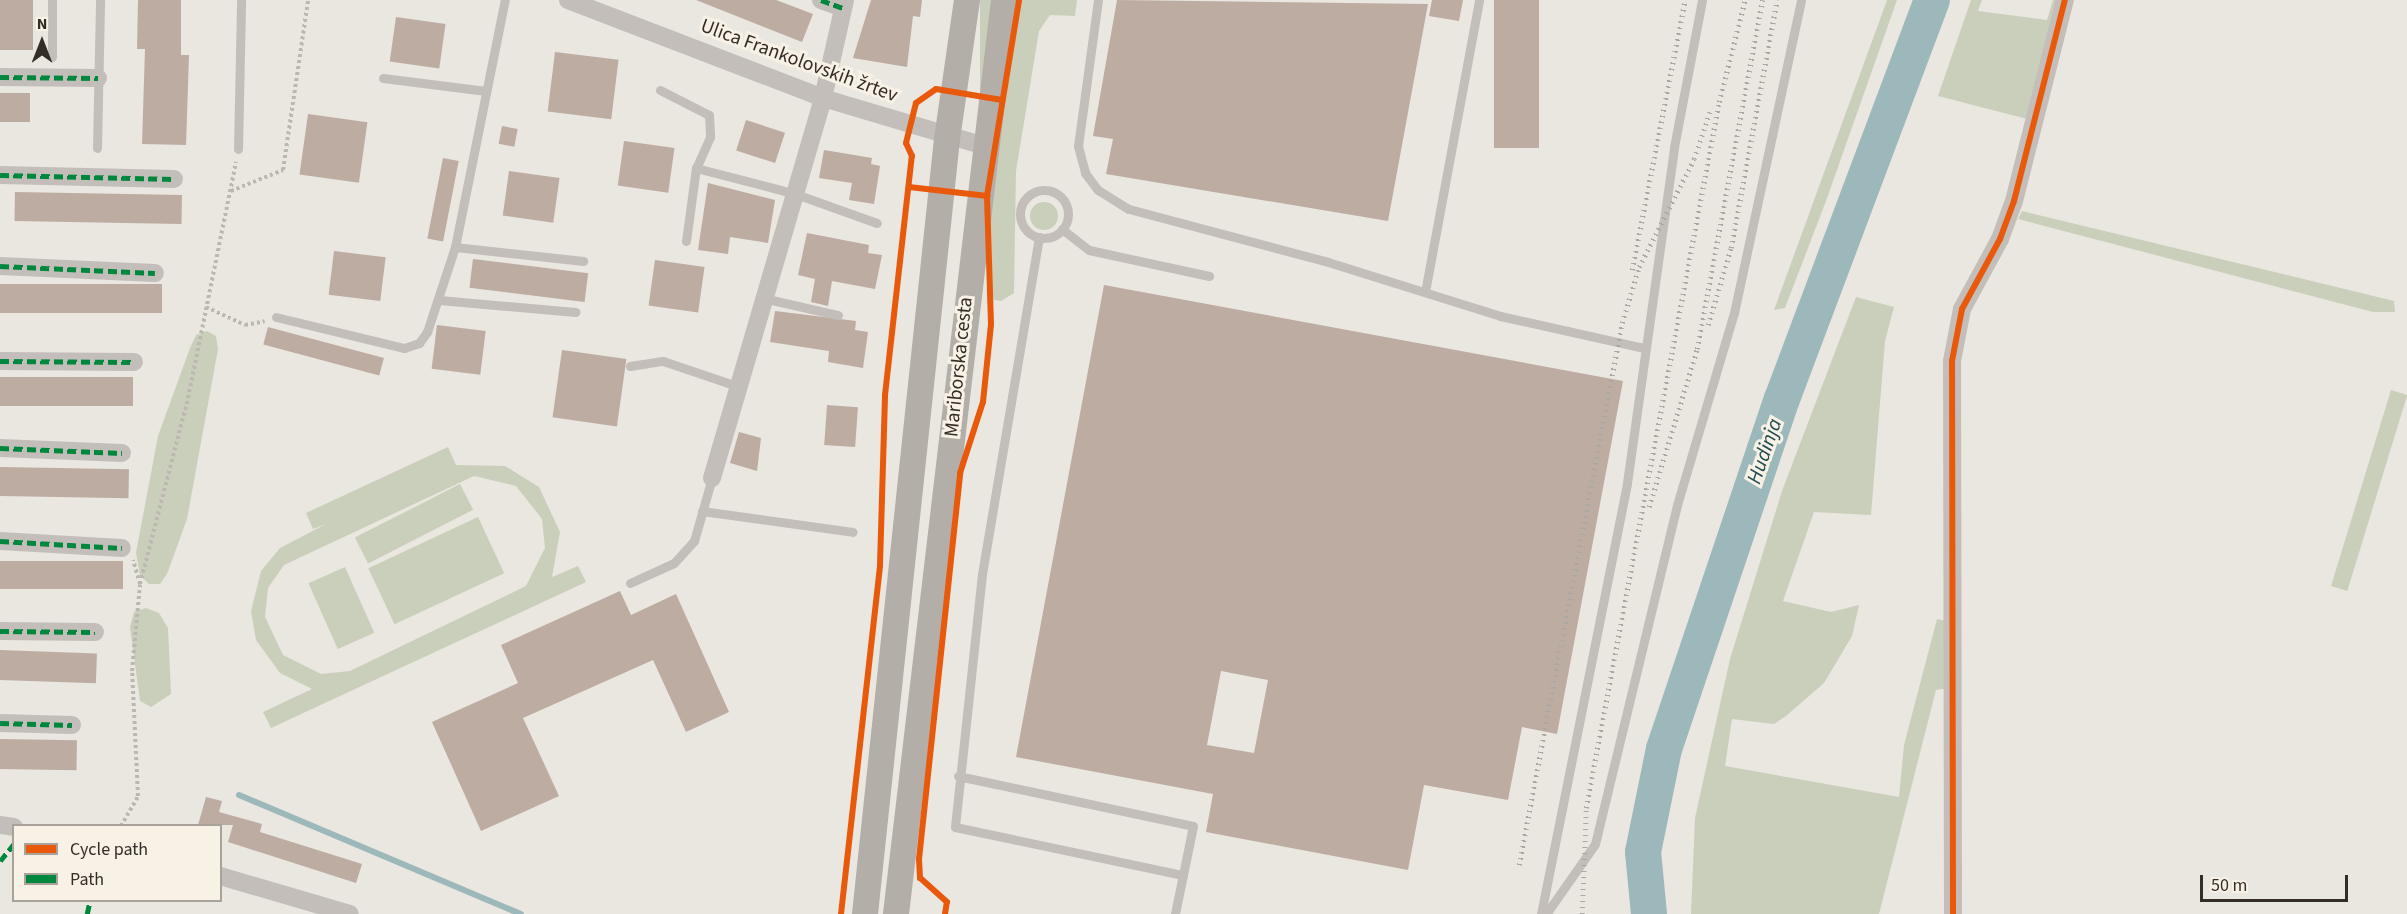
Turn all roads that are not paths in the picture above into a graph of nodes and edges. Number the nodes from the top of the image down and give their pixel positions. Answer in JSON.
{"nodes":[{"id":1,"x":52,"y":0,"type":"edge"},
{"id":2,"x":100,"y":0,"type":"edge"},
{"id":3,"x":241,"y":0,"type":"edge"},
{"id":4,"x":506,"y":0,"type":"edge"},
{"id":5,"x":568,"y":0,"type":"edge"},
{"id":6,"x":821,"y":0,"type":"edge"},
{"id":7,"x":967,"y":0,"type":"edge"},
{"id":8,"x":1004,"y":0,"type":"edge"},
{"id":9,"x":1098,"y":0,"type":"edge"},
{"id":10,"x":1479,"y":0,"type":"edge"},
{"id":11,"x":1702,"y":0,"type":"edge"},
{"id":12,"x":1801,"y":0,"type":"edge"},
{"id":13,"x":2065,"y":0,"type":"edge"},
{"id":14,"x":844,"y":4,"type":"edge"},
{"id":15,"x":52,"y":57,"type":"dead end"},
{"id":16,"x":0,"y":77,"type":"edge"},
{"id":17,"x":98,"y":78,"type":"junction"},
{"id":18,"x":383,"y":78,"type":"dead end"},
{"id":19,"x":660,"y":90,"type":"dead end"},
{"id":20,"x":486,"y":91,"type":"junction"},
{"id":21,"x":823,"y":98,"type":"junction"},
{"id":22,"x":947,"y":139,"type":"junction"},
{"id":23,"x":984,"y":146,"type":"junction"},
{"id":24,"x":97,"y":148,"type":"dead end"},
{"id":25,"x":238,"y":149,"type":"road end"},
{"id":26,"x":696,"y":168,"type":"junction"},
{"id":27,"x":0,"y":174,"type":"edge"},
{"id":28,"x":174,"y":179,"type":"dead end"},
{"id":29,"x":793,"y":193,"type":"junction"},
{"id":30,"x":877,"y":223,"type":"dead end"},
{"id":31,"x":1062,"y":229,"type":"junction"},
{"id":32,"x":1039,"y":237,"type":"junction"},
{"id":33,"x":686,"y":241,"type":"dead end"},
{"id":34,"x":455,"y":247,"type":"junction"},
{"id":35,"x":584,"y":261,"type":"dead end"},
{"id":36,"x":0,"y":266,"type":"edge"},
{"id":37,"x":155,"y":273,"type":"dead end"},
{"id":38,"x":1209,"y":276,"type":"dead end"},
{"id":39,"x":1425,"y":292,"type":"junction"},
{"id":40,"x":763,"y":298,"type":"junction"},
{"id":41,"x":439,"y":300,"type":"junction"},
{"id":42,"x":575,"y":312,"type":"dead end"},
{"id":43,"x":838,"y":315,"type":"dead end"},
{"id":44,"x":276,"y":317,"type":"road end"},
{"id":45,"x":1644,"y":348,"type":"junction"},
{"id":46,"x":0,"y":361,"type":"edge"},
{"id":47,"x":134,"y":362,"type":"dead end"},
{"id":48,"x":630,"y":366,"type":"dead end"},
{"id":49,"x":737,"y":386,"type":"junction"},
{"id":50,"x":0,"y":448,"type":"edge"},
{"id":51,"x":122,"y":453,"type":"dead end"},
{"id":52,"x":712,"y":478,"type":"joint"},
{"id":53,"x":702,"y":511,"type":"junction"},
{"id":54,"x":853,"y":532,"type":"dead end"},
{"id":55,"x":0,"y":541,"type":"edge"},
{"id":56,"x":122,"y":548,"type":"road end"},
{"id":57,"x":630,"y":583,"type":"dead end"},
{"id":58,"x":0,"y":631,"type":"edge"},
{"id":59,"x":94,"y":632,"type":"dead end"},
{"id":60,"x":0,"y":723,"type":"edge"},
{"id":61,"x":72,"y":725,"type":"dead end"},
{"id":62,"x":958,"y":776,"type":"junction"},
{"id":63,"x":1183,"y":875,"type":"junction"},
{"id":64,"x":222,"y":877,"type":"edge"},
{"id":65,"x":880,"y":912,"type":"edge"},
{"id":66,"x":350,"y":914,"type":"edge"},
{"id":67,"x":1175,"y":914,"type":"edge"},
{"id":68,"x":1544,"y":914,"type":"edge"},
{"id":69,"x":1953,"y":914,"type":"edge"}],
"edges":[{"from":1,"to":15,"type":"lane"},
{"from":2,"to":17,"type":"lane"},
{"from":3,"to":25,"type":"lane"},
{"from":4,"to":20,"type":"lane"},
{"from":5,"to":21,"type":"street","name":"Ulica Frankolovskih žrtev"},
{"from":6,"to":14,"type":"street"},
{"from":7,"to":22,"type":"main road","name":"Mariborska cesta"},
{"from":8,"to":23,"type":"main road","name":"Mariborska cesta"},
{"from":9,"to":39,"type":"lane"},
{"from":10,"to":39,"type":"lane"},
{"from":11,"to":45,"type":"lane"},
{"from":12,"to":68,"type":"lane"},
{"from":13,"to":69,"type":"street"},
{"from":14,"to":21,"type":"street"},
{"from":16,"to":17,"type":"street"},
{"from":17,"to":24,"type":"lane"},
{"from":18,"to":20,"type":"lane"},
{"from":19,"to":26,"type":"lane"},
{"from":20,"to":34,"type":"lane"},
{"from":21,"to":22,"type":"street","name":"Ulica Frankolovskih žrtev"},
{"from":21,"to":29,"type":"street"},
{"from":22,"to":23,"type":"street","name":"Ulica Frankolovskih žrtev"},
{"from":22,"to":65,"type":"main road","name":"Mariborska cesta"},
{"from":23,"to":65,"type":"main road","name":"Mariborska cesta"},
{"from":26,"to":29,"type":"lane"},
{"from":26,"to":33,"type":"lane"},
{"from":27,"to":28,"type":"street"},
{"from":29,"to":30,"type":"lane"},
{"from":29,"to":40,"type":"street"},
{"from":31,"to":32,"type":"lane"},
{"from":31,"to":32,"type":"lane"},
{"from":31,"to":38,"type":"lane"},
{"from":32,"to":62,"type":"lane"},
{"from":34,"to":35,"type":"lane"},
{"from":34,"to":41,"type":"lane"},
{"from":36,"to":37,"type":"street"},
{"from":39,"to":45,"type":"lane"},
{"from":40,"to":43,"type":"lane"},
{"from":40,"to":49,"type":"street"},
{"from":41,"to":42,"type":"lane"},
{"from":41,"to":44,"type":"lane"},
{"from":45,"to":68,"type":"lane"},
{"from":46,"to":47,"type":"street"},
{"from":48,"to":49,"type":"lane"},
{"from":49,"to":52,"type":"street"},
{"from":50,"to":51,"type":"street"},
{"from":52,"to":53,"type":"lane"},
{"from":53,"to":54,"type":"lane"},
{"from":53,"to":57,"type":"lane"},
{"from":55,"to":56,"type":"street"},
{"from":58,"to":59,"type":"street"},
{"from":60,"to":61,"type":"street"},
{"from":62,"to":63,"type":"lane"},
{"from":62,"to":63,"type":"lane"},
{"from":63,"to":67,"type":"lane"},
{"from":64,"to":66,"type":"street"}]}
